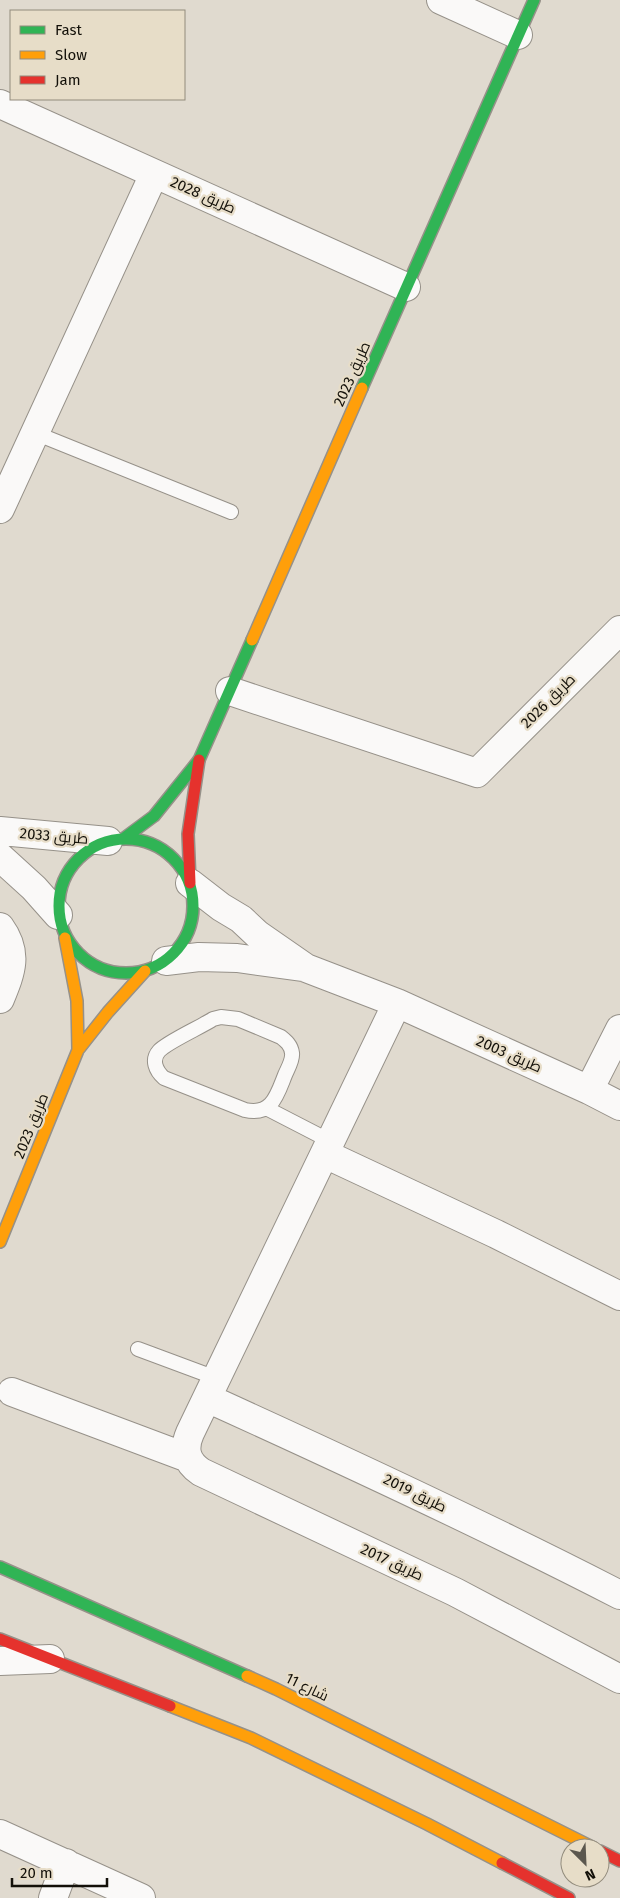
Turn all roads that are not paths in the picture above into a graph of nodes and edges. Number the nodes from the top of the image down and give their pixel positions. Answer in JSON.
{"nodes":[{"id":1,"x":441,"y":0,"type":"edge"},
{"id":2,"x":534,"y":0,"type":"edge"},
{"id":3,"x":518,"y":35,"type":"junction"},
{"id":4,"x":0,"y":104,"type":"edge"},
{"id":5,"x":154,"y":174,"type":"junction"},
{"id":6,"x":406,"y":287,"type":"junction"},
{"id":7,"x":35,"y":433,"type":"junction"},
{"id":8,"x":0,"y":510,"type":"edge"},
{"id":9,"x":231,"y":512,"type":"dead end"},
{"id":10,"x":620,"y":630,"type":"edge"},
{"id":11,"x":230,"y":691,"type":"junction"},
{"id":12,"x":199,"y":760,"type":"junction"},
{"id":13,"x":0,"y":831,"type":"edge"},
{"id":14,"x":116,"y":840,"type":"junction"},
{"id":15,"x":0,"y":857,"type":"edge"},
{"id":16,"x":190,"y":883,"type":"junction"},
{"id":17,"x":61,"y":926,"type":"junction"},
{"id":18,"x":0,"y":927,"type":"edge"},
{"id":19,"x":155,"y":966,"type":"junction"},
{"id":20,"x":306,"y":968,"type":"junction"},
{"id":21,"x":0,"y":999,"type":"edge"},
{"id":22,"x":397,"y":1004,"type":"junction"},
{"id":23,"x":620,"y":1029,"type":"edge"},
{"id":24,"x":78,"y":1050,"type":"junction"},
{"id":25,"x":589,"y":1090,"type":"junction"},
{"id":26,"x":620,"y":1106,"type":"edge"},
{"id":27,"x":266,"y":1108,"type":"junction"},
{"id":28,"x":328,"y":1147,"type":"junction"},
{"id":29,"x":0,"y":1242,"type":"edge"},
{"id":30,"x":620,"y":1296,"type":"edge"},
{"id":31,"x":138,"y":1349,"type":"dead end"},
{"id":32,"x":212,"y":1388,"type":"junction"},
{"id":33,"x":12,"y":1392,"type":"dead end"},
{"id":34,"x":189,"y":1446,"type":"junction"},
{"id":35,"x":0,"y":1566,"type":"edge"},
{"id":36,"x":620,"y":1595,"type":"edge"},
{"id":37,"x":0,"y":1639,"type":"edge"},
{"id":38,"x":50,"y":1659,"type":"junction"},
{"id":39,"x":0,"y":1661,"type":"edge"},
{"id":40,"x":620,"y":1679,"type":"edge"},
{"id":41,"x":0,"y":1834,"type":"edge"},
{"id":42,"x":574,"y":1838,"type":"edge"},
{"id":43,"x":66,"y":1863,"type":"junction"},
{"id":44,"x":53,"y":1898,"type":"edge"},
{"id":45,"x":141,"y":1898,"type":"edge"},
{"id":46,"x":569,"y":1898,"type":"edge"}],
"edges":[{"from":1,"to":3,"type":"street"},
{"from":2,"to":3,"type":"street","name":"طريق 2023"},
{"from":3,"to":6,"type":"street","name":"طريق 2023"},
{"from":4,"to":5,"type":"street","name":"طريق 2028"},
{"from":5,"to":6,"type":"street","name":"طريق 2028"},
{"from":5,"to":7,"type":"street"},
{"from":6,"to":11,"type":"street","name":"طريق 2023"},
{"from":7,"to":8,"type":"street"},
{"from":7,"to":9,"type":"lane"},
{"from":10,"to":11,"type":"street","name":"طريق 2026"},
{"from":11,"to":12,"type":"street","name":"طريق 2023"},
{"from":12,"to":14,"type":"street","name":"طريق 2023"},
{"from":12,"to":16,"type":"street","name":"طريق 2023"},
{"from":13,"to":14,"type":"street","name":"طريق 2033"},
{"from":14,"to":16,"type":"street"},
{"from":14,"to":17,"type":"street"},
{"from":15,"to":17,"type":"street"},
{"from":16,"to":19,"type":"street"},
{"from":16,"to":20,"type":"street"},
{"from":17,"to":19,"type":"street"},
{"from":17,"to":24,"type":"street","name":"طريق 2023"},
{"from":18,"to":21,"type":"street"},
{"from":19,"to":20,"type":"street"},
{"from":19,"to":24,"type":"street","name":"طريق 2023"},
{"from":20,"to":22,"type":"street","name":"طريق 2003"},
{"from":22,"to":25,"type":"street","name":"طريق 2003"},
{"from":22,"to":28,"type":"street"},
{"from":23,"to":25,"type":"street"},
{"from":24,"to":29,"type":"street","name":"طريق 2023"},
{"from":25,"to":26,"type":"street","name":"طريق 2003"},
{"from":27,"to":27,"type":"lane"},
{"from":27,"to":28,"type":"lane"},
{"from":28,"to":30,"type":"street"},
{"from":28,"to":32,"type":"street"},
{"from":31,"to":32,"type":"lane"},
{"from":32,"to":34,"type":"street"},
{"from":32,"to":36,"type":"street","name":"طريق 2019"},
{"from":33,"to":34,"type":"street"},
{"from":34,"to":40,"type":"street","name":"طريق 2017"},
{"from":35,"to":42,"type":"street","name":"شارع 11"},
{"from":37,"to":38,"type":"street"},
{"from":38,"to":39,"type":"street"},
{"from":38,"to":46,"type":"street"},
{"from":41,"to":43,"type":"street"},
{"from":43,"to":44,"type":"street"},
{"from":43,"to":45,"type":"street"}]}
